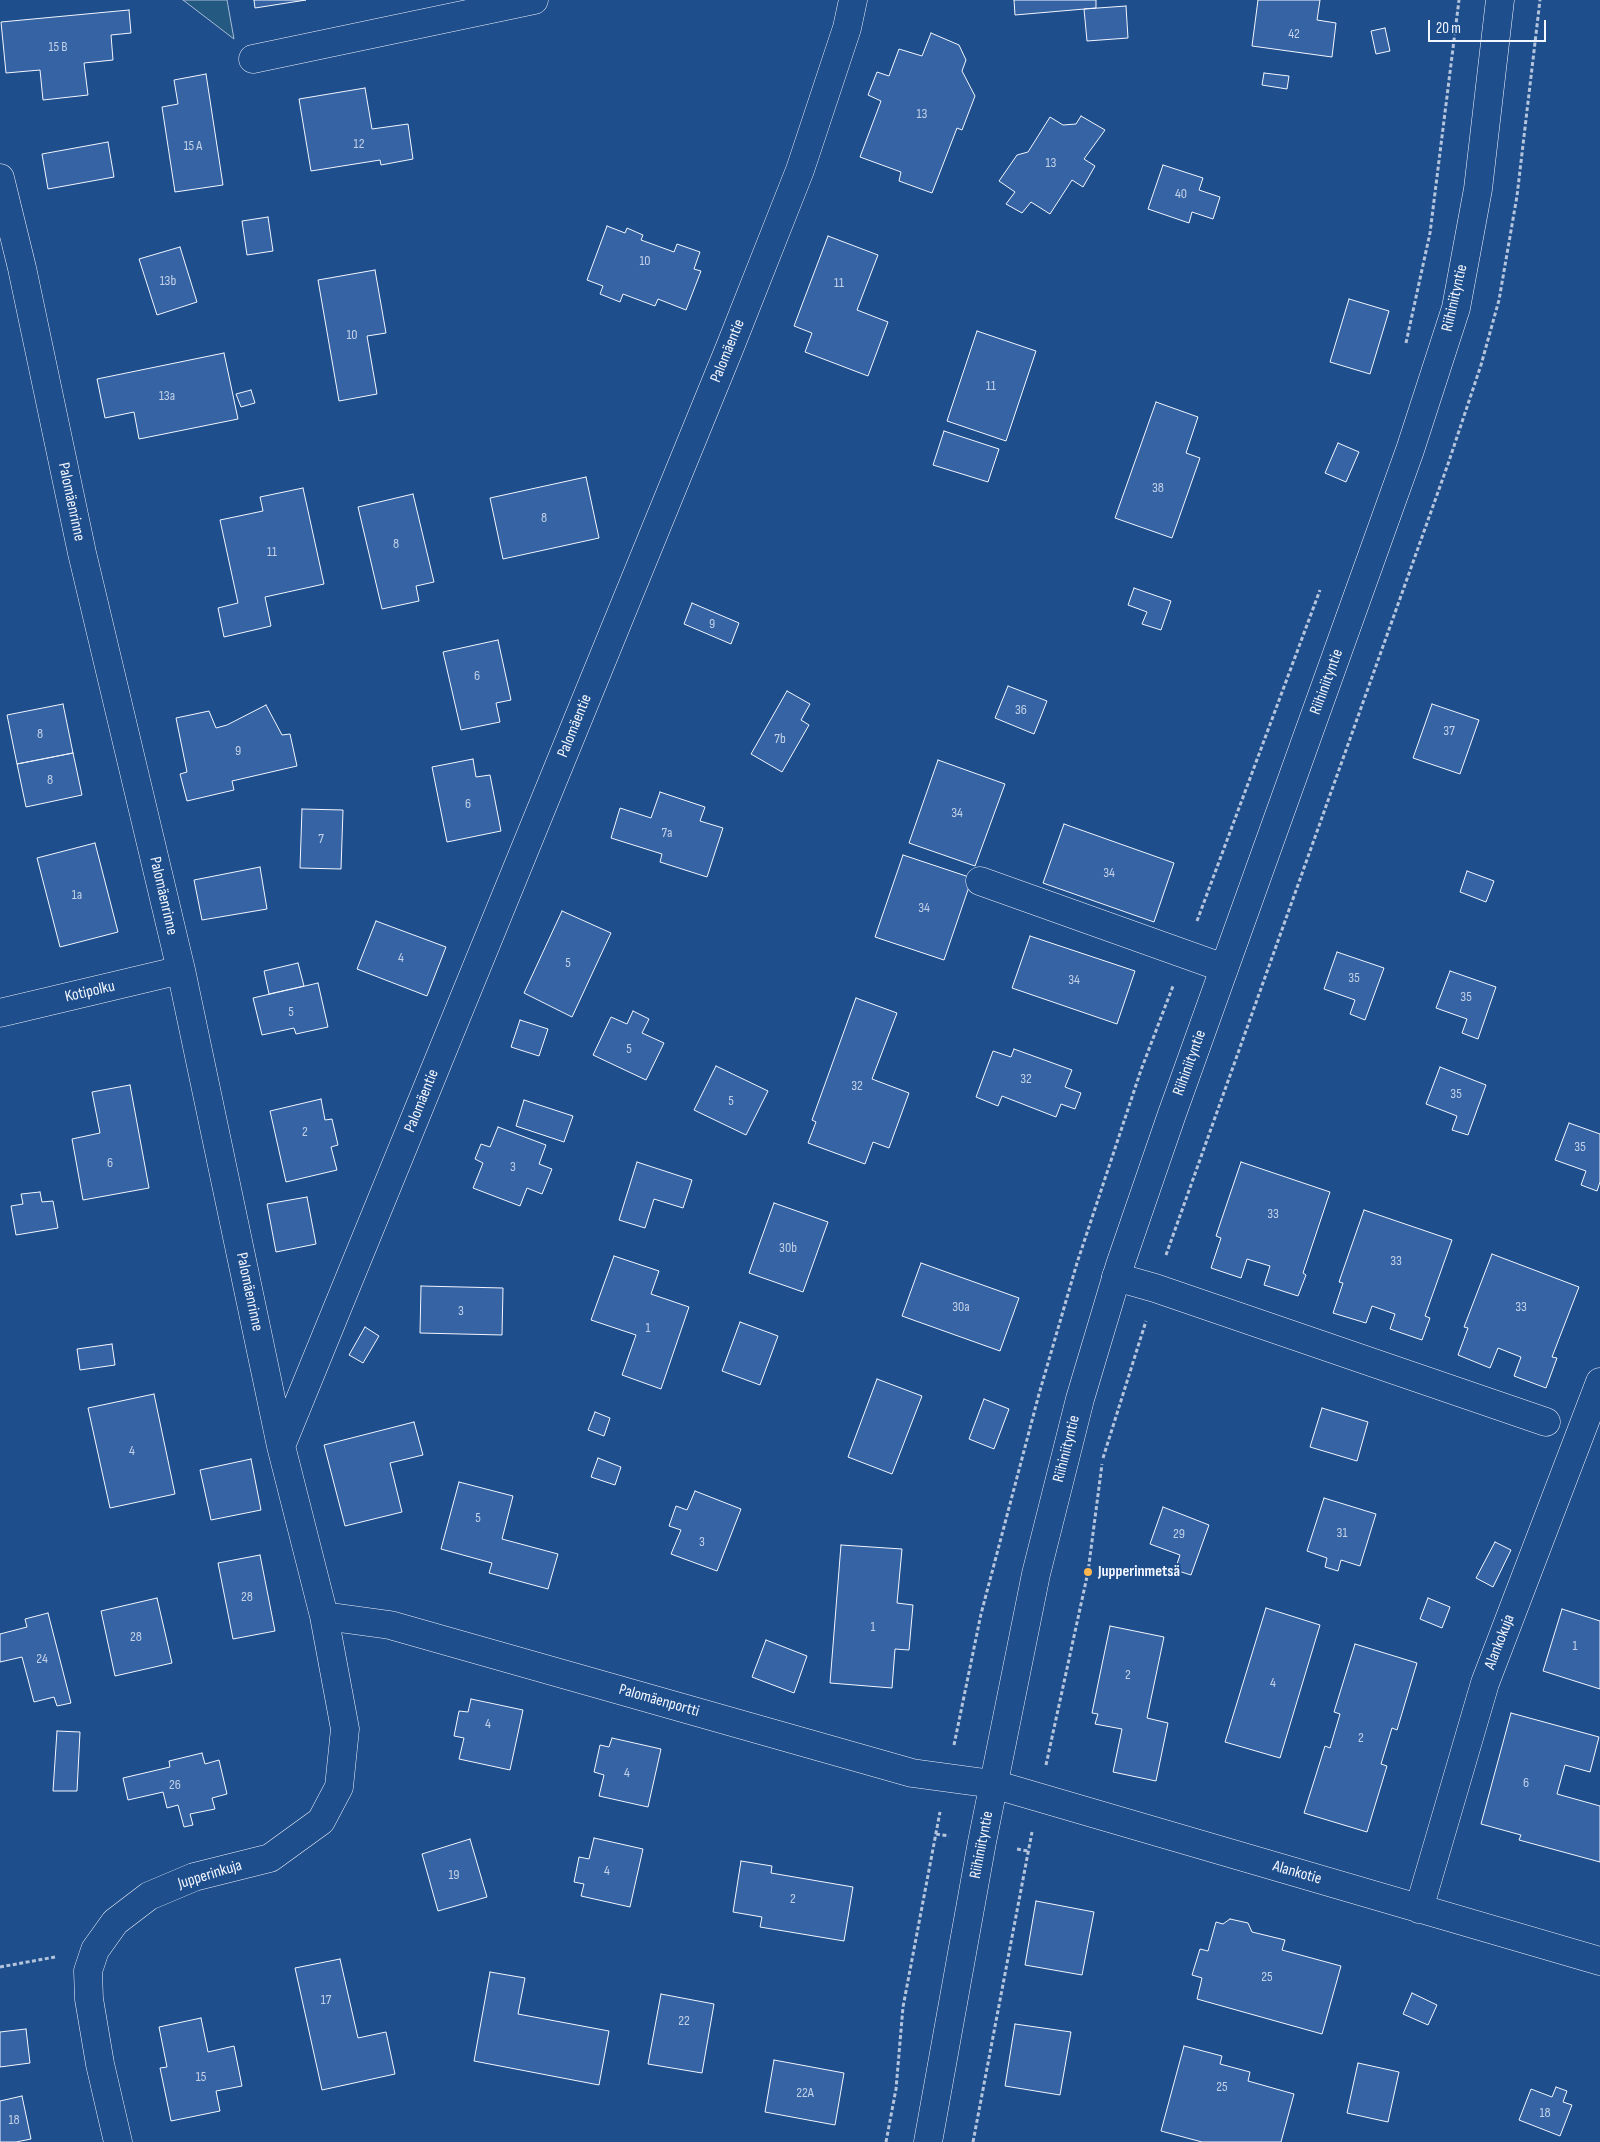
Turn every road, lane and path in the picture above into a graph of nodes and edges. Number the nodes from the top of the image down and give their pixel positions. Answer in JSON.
{"nodes":[{"id":1,"x":534,"y":0,"type":"edge"},
{"id":2,"x":853,"y":0,"type":"edge"},
{"id":3,"x":1500,"y":0,"type":"edge"},
{"id":4,"x":1540,"y":0,"type":"edge"},
{"id":5,"x":253,"y":59,"type":"dead end"},
{"id":6,"x":0,"y":178,"type":"edge"},
{"id":7,"x":980,"y":881,"type":"dead end"},
{"id":8,"x":1224,"y":968,"type":"junction"},
{"id":9,"x":181,"y":970,"type":"junction"},
{"id":10,"x":0,"y":1013,"type":"edge"},
{"id":11,"x":1116,"y":1277,"type":"junction"},
{"id":12,"x":1155,"y":1288,"type":"junction"},
{"id":13,"x":1600,"y":1382,"type":"edge"},
{"id":14,"x":1546,"y":1422,"type":"dead end"},
{"id":15,"x":281,"y":1446,"type":"junction"},
{"id":16,"x":324,"y":1616,"type":"junction"},
{"id":17,"x":993,"y":1784,"type":"junction"},
{"id":18,"x":1038,"y":1799,"type":"junction"},
{"id":19,"x":1418,"y":1909,"type":"junction"},
{"id":20,"x":95,"y":1950,"type":"junction"},
{"id":21,"x":1600,"y":1961,"type":"edge"},
{"id":22,"x":0,"y":1967,"type":"edge"},
{"id":23,"x":118,"y":2142,"type":"edge"},
{"id":24,"x":928,"y":2142,"type":"edge"},
{"id":25,"x":973,"y":2142,"type":"edge"}],
"edges":[{"from":1,"to":5,"type":"street"},
{"from":2,"to":15,"type":"street","name":"Palomäentie"},
{"from":3,"to":8,"type":"street","name":"Riihiniityntie"},
{"from":4,"to":12,"type":"path"},
{"from":6,"to":9,"type":"street","name":"Palomäenrinne"},
{"from":7,"to":8,"type":"street"},
{"from":8,"to":11,"type":"street","name":"Riihiniityntie"},
{"from":9,"to":10,"type":"street","name":"Kotipolku"},
{"from":9,"to":15,"type":"street","name":"Palomäenrinne"},
{"from":11,"to":12,"type":"street"},
{"from":11,"to":17,"type":"street","name":"Riihiniityntie"},
{"from":12,"to":14,"type":"street"},
{"from":12,"to":18,"type":"path"},
{"from":13,"to":19,"type":"street","name":"Alankokuja"},
{"from":15,"to":16,"type":"street","name":"Palomäenrinne"},
{"from":16,"to":17,"type":"street","name":"Palomäenportti"},
{"from":16,"to":20,"type":"street","name":"Jupperinkuja"},
{"from":17,"to":18,"type":"street","name":"Alankotie"},
{"from":17,"to":24,"type":"street","name":"Riihiniityntie"},
{"from":18,"to":19,"type":"street","name":"Alankotie"},
{"from":18,"to":25,"type":"path"},
{"from":19,"to":21,"type":"street","name":"Alankotie"},
{"from":20,"to":22,"type":"path"},
{"from":20,"to":23,"type":"street","name":"Jupperinkuja"}]}
